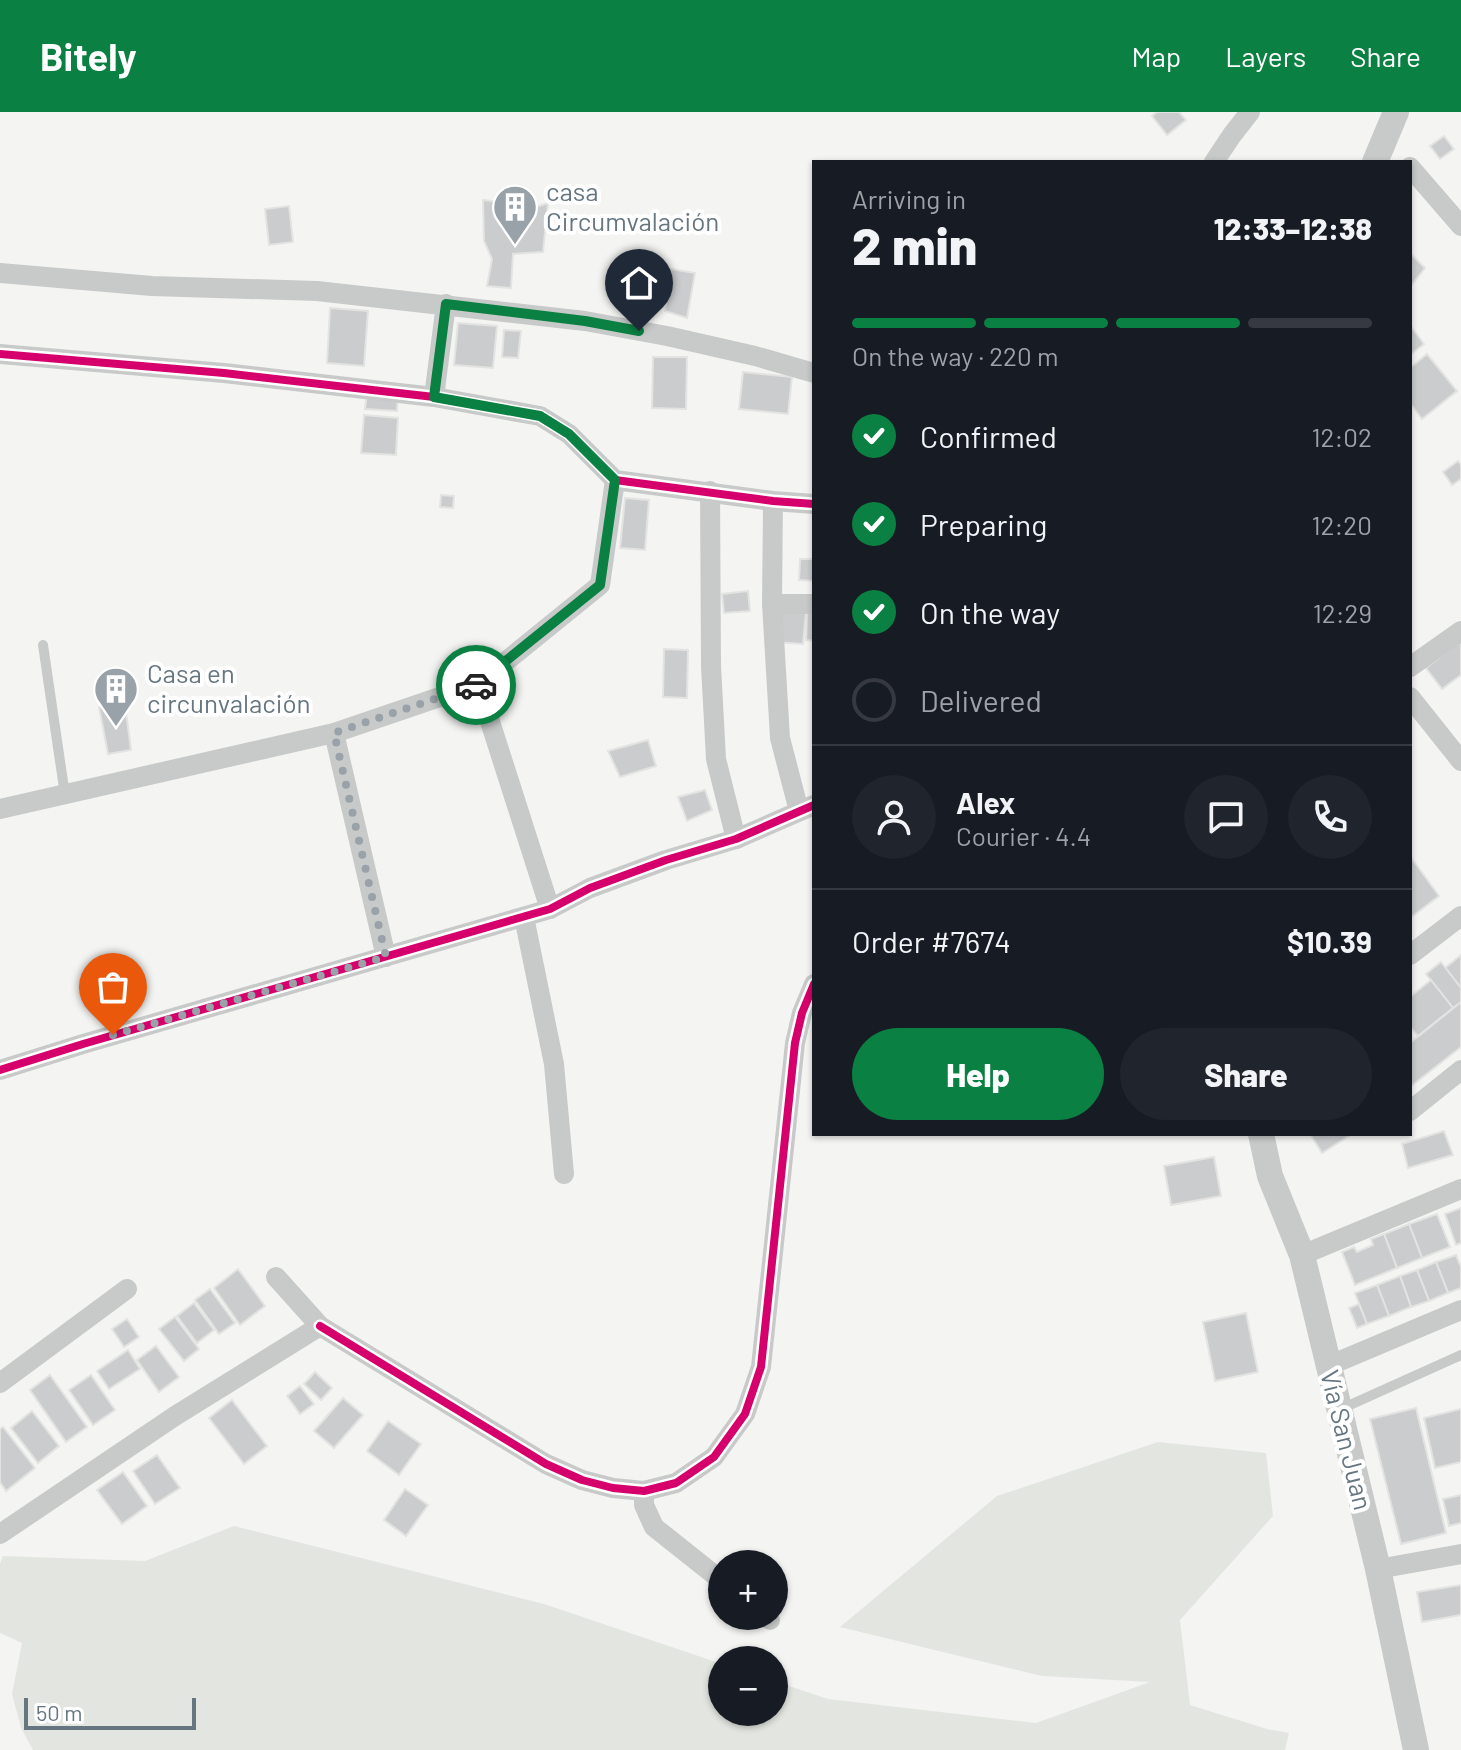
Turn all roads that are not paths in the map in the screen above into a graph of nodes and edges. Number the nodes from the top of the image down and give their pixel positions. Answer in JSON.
{"nodes":[{"id":1,"x":1250,"y":112,"type":"edge"},
{"id":2,"x":1396,"y":112,"type":"edge"},
{"id":3,"x":1380,"y":150,"type":"edge"},
{"id":4,"x":1215,"y":160,"type":"edge"},
{"id":5,"x":1402,"y":160,"type":"edge"},
{"id":6,"x":1412,"y":169,"type":"edge"},
{"id":7,"x":1461,"y":226,"type":"edge"},
{"id":8,"x":0,"y":273,"type":"edge"},
{"id":9,"x":446,"y":304,"type":"junction"},
{"id":10,"x":0,"y":354,"type":"edge"},
{"id":11,"x":812,"y":372,"type":"edge"},
{"id":12,"x":434,"y":397,"type":"junction"},
{"id":13,"x":615,"y":480,"type":"junction"},
{"id":14,"x":710,"y":491,"type":"junction"},
{"id":15,"x":773,"y":501,"type":"junction"},
{"id":16,"x":812,"y":504,"type":"edge"},
{"id":17,"x":772,"y":604,"type":"junction"},
{"id":18,"x":812,"y":604,"type":"edge"},
{"id":19,"x":1461,"y":631,"type":"edge"},
{"id":20,"x":43,"y":645,"type":"dead end"},
{"id":21,"x":1412,"y":666,"type":"edge"},
{"id":22,"x":478,"y":684,"type":"junction"},
{"id":23,"x":1412,"y":700,"type":"edge"},
{"id":24,"x":334,"y":733,"type":"junction"},
{"id":25,"x":1461,"y":761,"type":"edge"},
{"id":26,"x":65,"y":795,"type":"junction"},
{"id":27,"x":806,"y":808,"type":"edge"},
{"id":28,"x":0,"y":809,"type":"edge"},
{"id":29,"x":736,"y":839,"type":"junction"},
{"id":30,"x":550,"y":909,"type":"junction"},
{"id":31,"x":1461,"y":916,"type":"edge"},
{"id":32,"x":524,"y":917,"type":"junction"},
{"id":33,"x":1412,"y":953,"type":"edge"},
{"id":34,"x":386,"y":957,"type":"junction"},
{"id":35,"x":812,"y":989,"type":"edge"},
{"id":36,"x":0,"y":1070,"type":"edge"},
{"id":37,"x":1461,"y":1070,"type":"edge"},
{"id":38,"x":1412,"y":1109,"type":"edge"},
{"id":39,"x":1261,"y":1136,"type":"edge"},
{"id":40,"x":564,"y":1174,"type":"dead end"},
{"id":41,"x":1461,"y":1189,"type":"edge"},
{"id":42,"x":1302,"y":1255,"type":"junction"},
{"id":43,"x":276,"y":1277,"type":"dead end"},
{"id":44,"x":127,"y":1289,"type":"dead end"},
{"id":45,"x":1461,"y":1310,"type":"edge"},
{"id":46,"x":320,"y":1326,"type":"junction"},
{"id":47,"x":1461,"y":1355,"type":"edge"},
{"id":48,"x":1328,"y":1366,"type":"junction"},
{"id":49,"x":0,"y":1383,"type":"edge"},
{"id":50,"x":1340,"y":1409,"type":"junction"},
{"id":51,"x":644,"y":1491,"type":"junction"},
{"id":52,"x":0,"y":1534,"type":"edge"},
{"id":53,"x":1461,"y":1554,"type":"edge"},
{"id":54,"x":1378,"y":1569,"type":"junction"},
{"id":55,"x":708,"y":1570,"type":"edge"},
{"id":56,"x":1416,"y":1750,"type":"edge"}],
"edges":[{"from":1,"to":4,"type":"street"},
{"from":2,"to":3,"type":"street"},
{"from":3,"to":5,"type":"street"},
{"from":6,"to":7,"type":"street"},
{"from":8,"to":9,"type":"street"},
{"from":9,"to":11,"type":"street"},
{"from":9,"to":12,"type":"street"},
{"from":10,"to":12,"type":"street"},
{"from":12,"to":13,"type":"street"},
{"from":13,"to":14,"type":"street"},
{"from":13,"to":22,"type":"street"},
{"from":14,"to":15,"type":"street"},
{"from":14,"to":29,"type":"street"},
{"from":15,"to":16,"type":"street"},
{"from":15,"to":17,"type":"street"},
{"from":17,"to":18,"type":"street"},
{"from":17,"to":27,"type":"street"},
{"from":19,"to":21,"type":"street"},
{"from":20,"to":26,"type":"lane"},
{"from":22,"to":24,"type":"street"},
{"from":22,"to":30,"type":"street"},
{"from":23,"to":25,"type":"street"},
{"from":24,"to":26,"type":"street"},
{"from":24,"to":34,"type":"street"},
{"from":26,"to":28,"type":"street"},
{"from":27,"to":29,"type":"street"},
{"from":29,"to":30,"type":"street"},
{"from":30,"to":32,"type":"street"},
{"from":31,"to":33,"type":"street"},
{"from":32,"to":34,"type":"street"},
{"from":32,"to":40,"type":"street"},
{"from":34,"to":36,"type":"street"},
{"from":35,"to":51,"type":"street"},
{"from":37,"to":38,"type":"street"},
{"from":39,"to":42,"type":"street","name":"Vía San Juan"},
{"from":41,"to":42,"type":"street"},
{"from":42,"to":48,"type":"street","name":"Vía San Juan"},
{"from":43,"to":46,"type":"street"},
{"from":44,"to":49,"type":"street"},
{"from":45,"to":48,"type":"street"},
{"from":46,"to":51,"type":"street"},
{"from":46,"to":52,"type":"street"},
{"from":47,"to":50,"type":"lane"},
{"from":48,"to":50,"type":"street","name":"Vía San Juan"},
{"from":50,"to":54,"type":"street","name":"Vía San Juan"},
{"from":51,"to":55,"type":"street"},
{"from":53,"to":54,"type":"street"},
{"from":54,"to":56,"type":"street","name":"Vía San Juan"}]}
